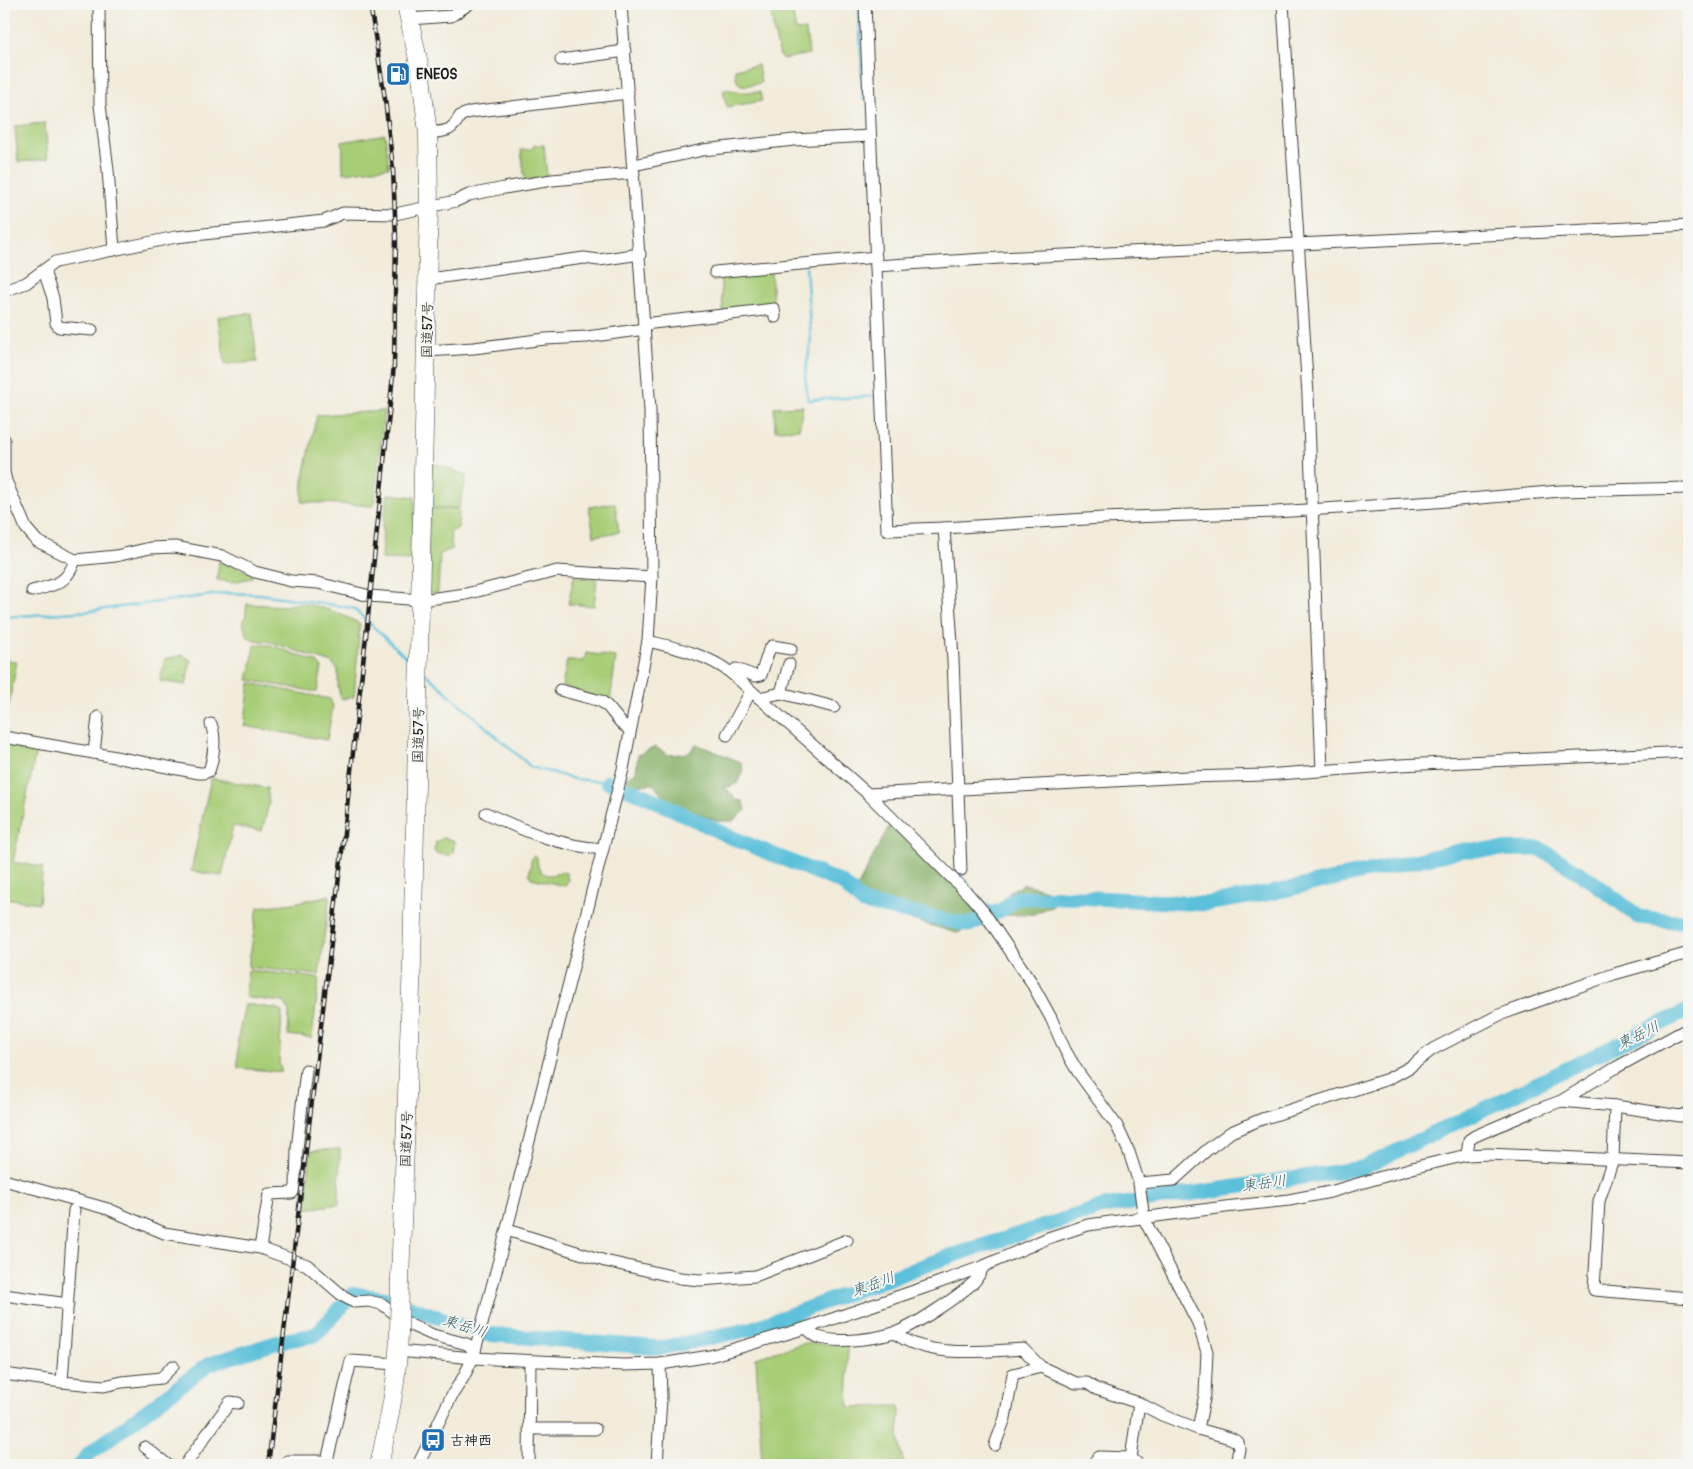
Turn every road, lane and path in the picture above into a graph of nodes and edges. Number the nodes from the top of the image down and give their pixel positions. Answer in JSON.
{"nodes":[{"id":1,"x":99,"y":4,"type":"edge"},
{"id":2,"x":469,"y":4,"type":"edge"},
{"id":3,"x":621,"y":4,"type":"edge"},
{"id":4,"x":864,"y":4,"type":"edge"},
{"id":5,"x":1283,"y":4,"type":"edge"},
{"id":6,"x":407,"y":11,"type":"edge"},
{"id":7,"x":625,"y":51,"type":"junction"},
{"id":8,"x":562,"y":60,"type":"dead end"},
{"id":9,"x":628,"y":93,"type":"junction"},
{"id":10,"x":428,"y":133,"type":"junction"},
{"id":11,"x":870,"y":136,"type":"junction"},
{"id":12,"x":634,"y":169,"type":"junction"},
{"id":13,"x":429,"y":206,"type":"junction"},
{"id":14,"x":1689,"y":225,"type":"edge"},
{"id":15,"x":1298,"y":245,"type":"junction"},
{"id":16,"x":114,"y":250,"type":"junction"},
{"id":17,"x":640,"y":254,"type":"junction"},
{"id":18,"x":876,"y":262,"type":"junction"},
{"id":19,"x":44,"y":271,"type":"junction"},
{"id":20,"x":715,"y":272,"type":"dead end"},
{"id":21,"x":428,"y":279,"type":"junction"},
{"id":22,"x":4,"y":291,"type":"edge"},
{"id":23,"x":776,"y":317,"type":"dead end"},
{"id":24,"x":645,"y":326,"type":"junction"},
{"id":25,"x":92,"y":330,"type":"dead end"},
{"id":26,"x":427,"y":351,"type":"junction"},
{"id":27,"x":4,"y":439,"type":"edge"},
{"id":28,"x":1689,"y":488,"type":"edge"},
{"id":29,"x":1311,"y":509,"type":"junction"},
{"id":30,"x":944,"y":528,"type":"junction"},
{"id":31,"x":75,"y":560,"type":"junction"},
{"id":32,"x":652,"y":577,"type":"junction"},
{"id":33,"x":32,"y":591,"type":"dead end"},
{"id":34,"x":421,"y":600,"type":"junction"},
{"id":35,"x":648,"y":641,"type":"junction"},
{"id":36,"x":791,"y":649,"type":"dead end"},
{"id":37,"x":790,"y":664,"type":"dead end"},
{"id":38,"x":731,"y":673,"type":"junction"},
{"id":39,"x":560,"y":690,"type":"dead end"},
{"id":40,"x":781,"y":693,"type":"junction"},
{"id":41,"x":755,"y":694,"type":"junction"},
{"id":42,"x":834,"y":707,"type":"dead end"},
{"id":43,"x":98,"y":717,"type":"dead end"},
{"id":44,"x":212,"y":724,"type":"dead end"},
{"id":45,"x":630,"y":730,"type":"junction"},
{"id":46,"x":727,"y":735,"type":"dead end"},
{"id":47,"x":4,"y":738,"type":"edge"},
{"id":48,"x":1689,"y":752,"type":"edge"},
{"id":49,"x":94,"y":753,"type":"junction"},
{"id":50,"x":1322,"y":771,"type":"junction"},
{"id":51,"x":958,"y":790,"type":"junction"},
{"id":52,"x":868,"y":794,"type":"junction"},
{"id":53,"x":486,"y":813,"type":"dead end"},
{"id":54,"x":603,"y":849,"type":"junction"},
{"id":55,"x":961,"y":870,"type":"dead end"},
{"id":56,"x":1689,"y":953,"type":"edge"},
{"id":57,"x":1689,"y":1028,"type":"edge"},
{"id":58,"x":306,"y":1070,"type":"dead end"},
{"id":59,"x":1561,"y":1101,"type":"junction"},
{"id":60,"x":1616,"y":1106,"type":"junction"},
{"id":61,"x":1689,"y":1113,"type":"edge"},
{"id":62,"x":1468,"y":1155,"type":"junction"},
{"id":63,"x":1613,"y":1159,"type":"junction"},
{"id":64,"x":1689,"y":1163,"type":"edge"},
{"id":65,"x":4,"y":1180,"type":"edge"},
{"id":66,"x":1139,"y":1184,"type":"junction"},
{"id":67,"x":74,"y":1210,"type":"dead end"},
{"id":68,"x":1144,"y":1219,"type":"junction"},
{"id":69,"x":507,"y":1230,"type":"junction"},
{"id":70,"x":847,"y":1240,"type":"dead end"},
{"id":71,"x":260,"y":1248,"type":"junction"},
{"id":72,"x":984,"y":1266,"type":"junction"},
{"id":73,"x":4,"y":1295,"type":"edge"},
{"id":74,"x":1689,"y":1298,"type":"edge"},
{"id":75,"x":68,"y":1304,"type":"junction"},
{"id":76,"x":806,"y":1328,"type":"junction"},
{"id":77,"x":895,"y":1333,"type":"junction"},
{"id":78,"x":474,"y":1351,"type":"junction"},
{"id":79,"x":398,"y":1358,"type":"junction"},
{"id":80,"x":530,"y":1361,"type":"junction"},
{"id":81,"x":660,"y":1364,"type":"junction"},
{"id":82,"x":173,"y":1366,"type":"dead end"},
{"id":83,"x":1042,"y":1367,"type":"junction"},
{"id":84,"x":4,"y":1374,"type":"edge"},
{"id":85,"x":62,"y":1382,"type":"junction"},
{"id":86,"x":238,"y":1403,"type":"dead end"},
{"id":87,"x":1139,"y":1403,"type":"junction"},
{"id":88,"x":529,"y":1429,"type":"junction"},
{"id":89,"x":595,"y":1429,"type":"dead end"},
{"id":90,"x":1198,"y":1429,"type":"junction"},
{"id":91,"x":995,"y":1444,"type":"dead end"},
{"id":92,"x":145,"y":1447,"type":"dead end"},
{"id":93,"x":287,"y":1461,"type":"dead end"},
{"id":94,"x":1095,"y":1461,"type":"dead end"},
{"id":95,"x":1134,"y":1462,"type":"edge"},
{"id":96,"x":168,"y":1465,"type":"edge"},
{"id":97,"x":185,"y":1465,"type":"edge"},
{"id":98,"x":379,"y":1465,"type":"edge"},
{"id":99,"x":418,"y":1465,"type":"edge"},
{"id":100,"x":529,"y":1465,"type":"edge"},
{"id":101,"x":657,"y":1465,"type":"edge"},
{"id":102,"x":1236,"y":1465,"type":"edge"}],
"edges":[{"from":1,"to":16,"type":"street"},
{"from":2,"to":6,"type":"street"},
{"from":3,"to":7,"type":"street"},
{"from":4,"to":11,"type":"street"},
{"from":5,"to":15,"type":"street"},
{"from":6,"to":10,"type":"highway","name":"国道57号"},
{"from":7,"to":8,"type":"street"},
{"from":7,"to":9,"type":"street"},
{"from":9,"to":10,"type":"street"},
{"from":9,"to":12,"type":"street"},
{"from":10,"to":13,"type":"highway","name":"国道57号"},
{"from":11,"to":12,"type":"street"},
{"from":11,"to":18,"type":"street"},
{"from":12,"to":13,"type":"street"},
{"from":12,"to":17,"type":"street"},
{"from":13,"to":16,"type":"street"},
{"from":13,"to":21,"type":"highway","name":"国道57号"},
{"from":14,"to":15,"type":"street"},
{"from":15,"to":18,"type":"street"},
{"from":15,"to":29,"type":"street"},
{"from":16,"to":19,"type":"street"},
{"from":17,"to":21,"type":"street"},
{"from":17,"to":24,"type":"street"},
{"from":18,"to":20,"type":"street"},
{"from":18,"to":30,"type":"street"},
{"from":19,"to":22,"type":"street"},
{"from":19,"to":25,"type":"street"},
{"from":21,"to":26,"type":"highway","name":"国道57号"},
{"from":23,"to":24,"type":"street"},
{"from":24,"to":26,"type":"street"},
{"from":24,"to":32,"type":"street"},
{"from":26,"to":34,"type":"highway","name":"国道57号"},
{"from":27,"to":31,"type":"street"},
{"from":28,"to":29,"type":"street"},
{"from":29,"to":30,"type":"street"},
{"from":29,"to":50,"type":"street"},
{"from":30,"to":51,"type":"street"},
{"from":31,"to":33,"type":"street"},
{"from":31,"to":34,"type":"street"},
{"from":32,"to":34,"type":"street"},
{"from":32,"to":35,"type":"street"},
{"from":34,"to":79,"type":"highway","name":"国道57号","bridge":true},
{"from":35,"to":38,"type":"street"},
{"from":35,"to":45,"type":"street"},
{"from":36,"to":38,"type":"street"},
{"from":37,"to":40,"type":"street"},
{"from":38,"to":41,"type":"street"},
{"from":39,"to":45,"type":"street"},
{"from":40,"to":41,"type":"street"},
{"from":40,"to":42,"type":"street"},
{"from":41,"to":46,"type":"street"},
{"from":41,"to":52,"type":"street"},
{"from":43,"to":49,"type":"street"},
{"from":44,"to":49,"type":"street"},
{"from":45,"to":54,"type":"street"},
{"from":47,"to":49,"type":"street"},
{"from":48,"to":50,"type":"street"},
{"from":50,"to":51,"type":"street"},
{"from":51,"to":52,"type":"street"},
{"from":51,"to":55,"type":"street"},
{"from":52,"to":66,"type":"street"},
{"from":53,"to":54,"type":"street"},
{"from":54,"to":69,"type":"street"},
{"from":56,"to":66,"type":"street"},
{"from":57,"to":59,"type":"street"},
{"from":58,"to":71,"type":"street"},
{"from":59,"to":60,"type":"street"},
{"from":59,"to":62,"type":"street"},
{"from":60,"to":61,"type":"street"},
{"from":60,"to":63,"type":"street"},
{"from":62,"to":63,"type":"street"},
{"from":62,"to":68,"type":"street"},
{"from":63,"to":64,"type":"street"},
{"from":63,"to":74,"type":"street"},
{"from":65,"to":71,"type":"street"},
{"from":66,"to":68,"type":"street"},
{"from":67,"to":75,"type":"street"},
{"from":68,"to":72,"type":"street"},
{"from":68,"to":90,"type":"street"},
{"from":69,"to":70,"type":"street"},
{"from":69,"to":78,"type":"street"},
{"from":71,"to":78,"type":"street"},
{"from":72,"to":76,"type":"street"},
{"from":72,"to":77,"type":"street"},
{"from":73,"to":75,"type":"street"},
{"from":75,"to":85,"type":"street"},
{"from":76,"to":77,"type":"street"},
{"from":76,"to":81,"type":"street"},
{"from":77,"to":83,"type":"street"},
{"from":78,"to":79,"type":"street"},
{"from":78,"to":80,"type":"street"},
{"from":78,"to":99,"type":"street"},
{"from":79,"to":93,"type":"street"},
{"from":79,"to":98,"type":"highway","name":"国道57号"},
{"from":80,"to":81,"type":"street"},
{"from":80,"to":88,"type":"street"},
{"from":81,"to":101,"type":"street"},
{"from":82,"to":85,"type":"street"},
{"from":83,"to":87,"type":"street"},
{"from":83,"to":91,"type":"street"},
{"from":84,"to":85,"type":"street"},
{"from":86,"to":97,"type":"street"},
{"from":87,"to":90,"type":"street"},
{"from":87,"to":95,"type":"street"},
{"from":88,"to":89,"type":"street"},
{"from":88,"to":100,"type":"street"},
{"from":90,"to":102,"type":"street"},
{"from":92,"to":96,"type":"street"},
{"from":94,"to":95,"type":"street"}]}
